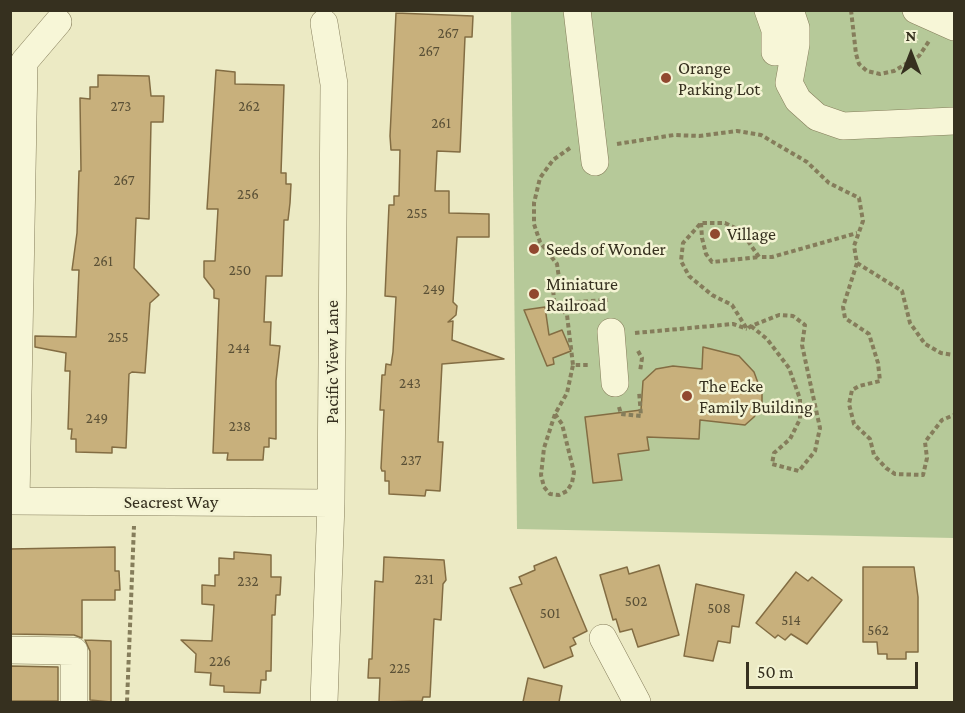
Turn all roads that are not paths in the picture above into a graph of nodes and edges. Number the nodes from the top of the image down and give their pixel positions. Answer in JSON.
{"nodes":[{"id":1,"x":577,"y":10,"type":"edge"},
{"id":2,"x":768,"y":10,"type":"edge"},
{"id":3,"x":790,"y":10,"type":"edge"},
{"id":4,"x":916,"y":10,"type":"edge"},
{"id":5,"x":58,"y":21,"type":"dead end"},
{"id":6,"x":324,"y":23,"type":"dead end"},
{"id":7,"x":948,"y":25,"type":"edge"},
{"id":8,"x":775,"y":52,"type":"dead end"},
{"id":9,"x":954,"y":121,"type":"edge"},
{"id":10,"x":594,"y":154,"type":"road end"},
{"id":11,"x":611,"y":332,"type":"dead end"},
{"id":12,"x":614,"y":374,"type":"road end"},
{"id":13,"x":13,"y":501,"type":"edge"},
{"id":14,"x":331,"y":503,"type":"junction"},
{"id":15,"x":603,"y":638,"type":"dead end"},
{"id":16,"x":10,"y":650,"type":"edge"},
{"id":17,"x":74,"y":702,"type":"edge"},
{"id":18,"x":324,"y":702,"type":"edge"},
{"id":19,"x":637,"y":702,"type":"edge"}],
"edges":[{"from":1,"to":10,"type":"street"},
{"from":2,"to":8,"type":"street"},
{"from":3,"to":9,"type":"street"},
{"from":4,"to":7,"type":"street"},
{"from":5,"to":13,"type":"street"},
{"from":6,"to":14,"type":"street","name":"Pacific View Lane"},
{"from":11,"to":12,"type":"street"},
{"from":13,"to":14,"type":"street","name":"Seacrest Way"},
{"from":14,"to":18,"type":"street","name":"Pacific View Lane"},
{"from":15,"to":19,"type":"street"},
{"from":16,"to":17,"type":"street"}]}
